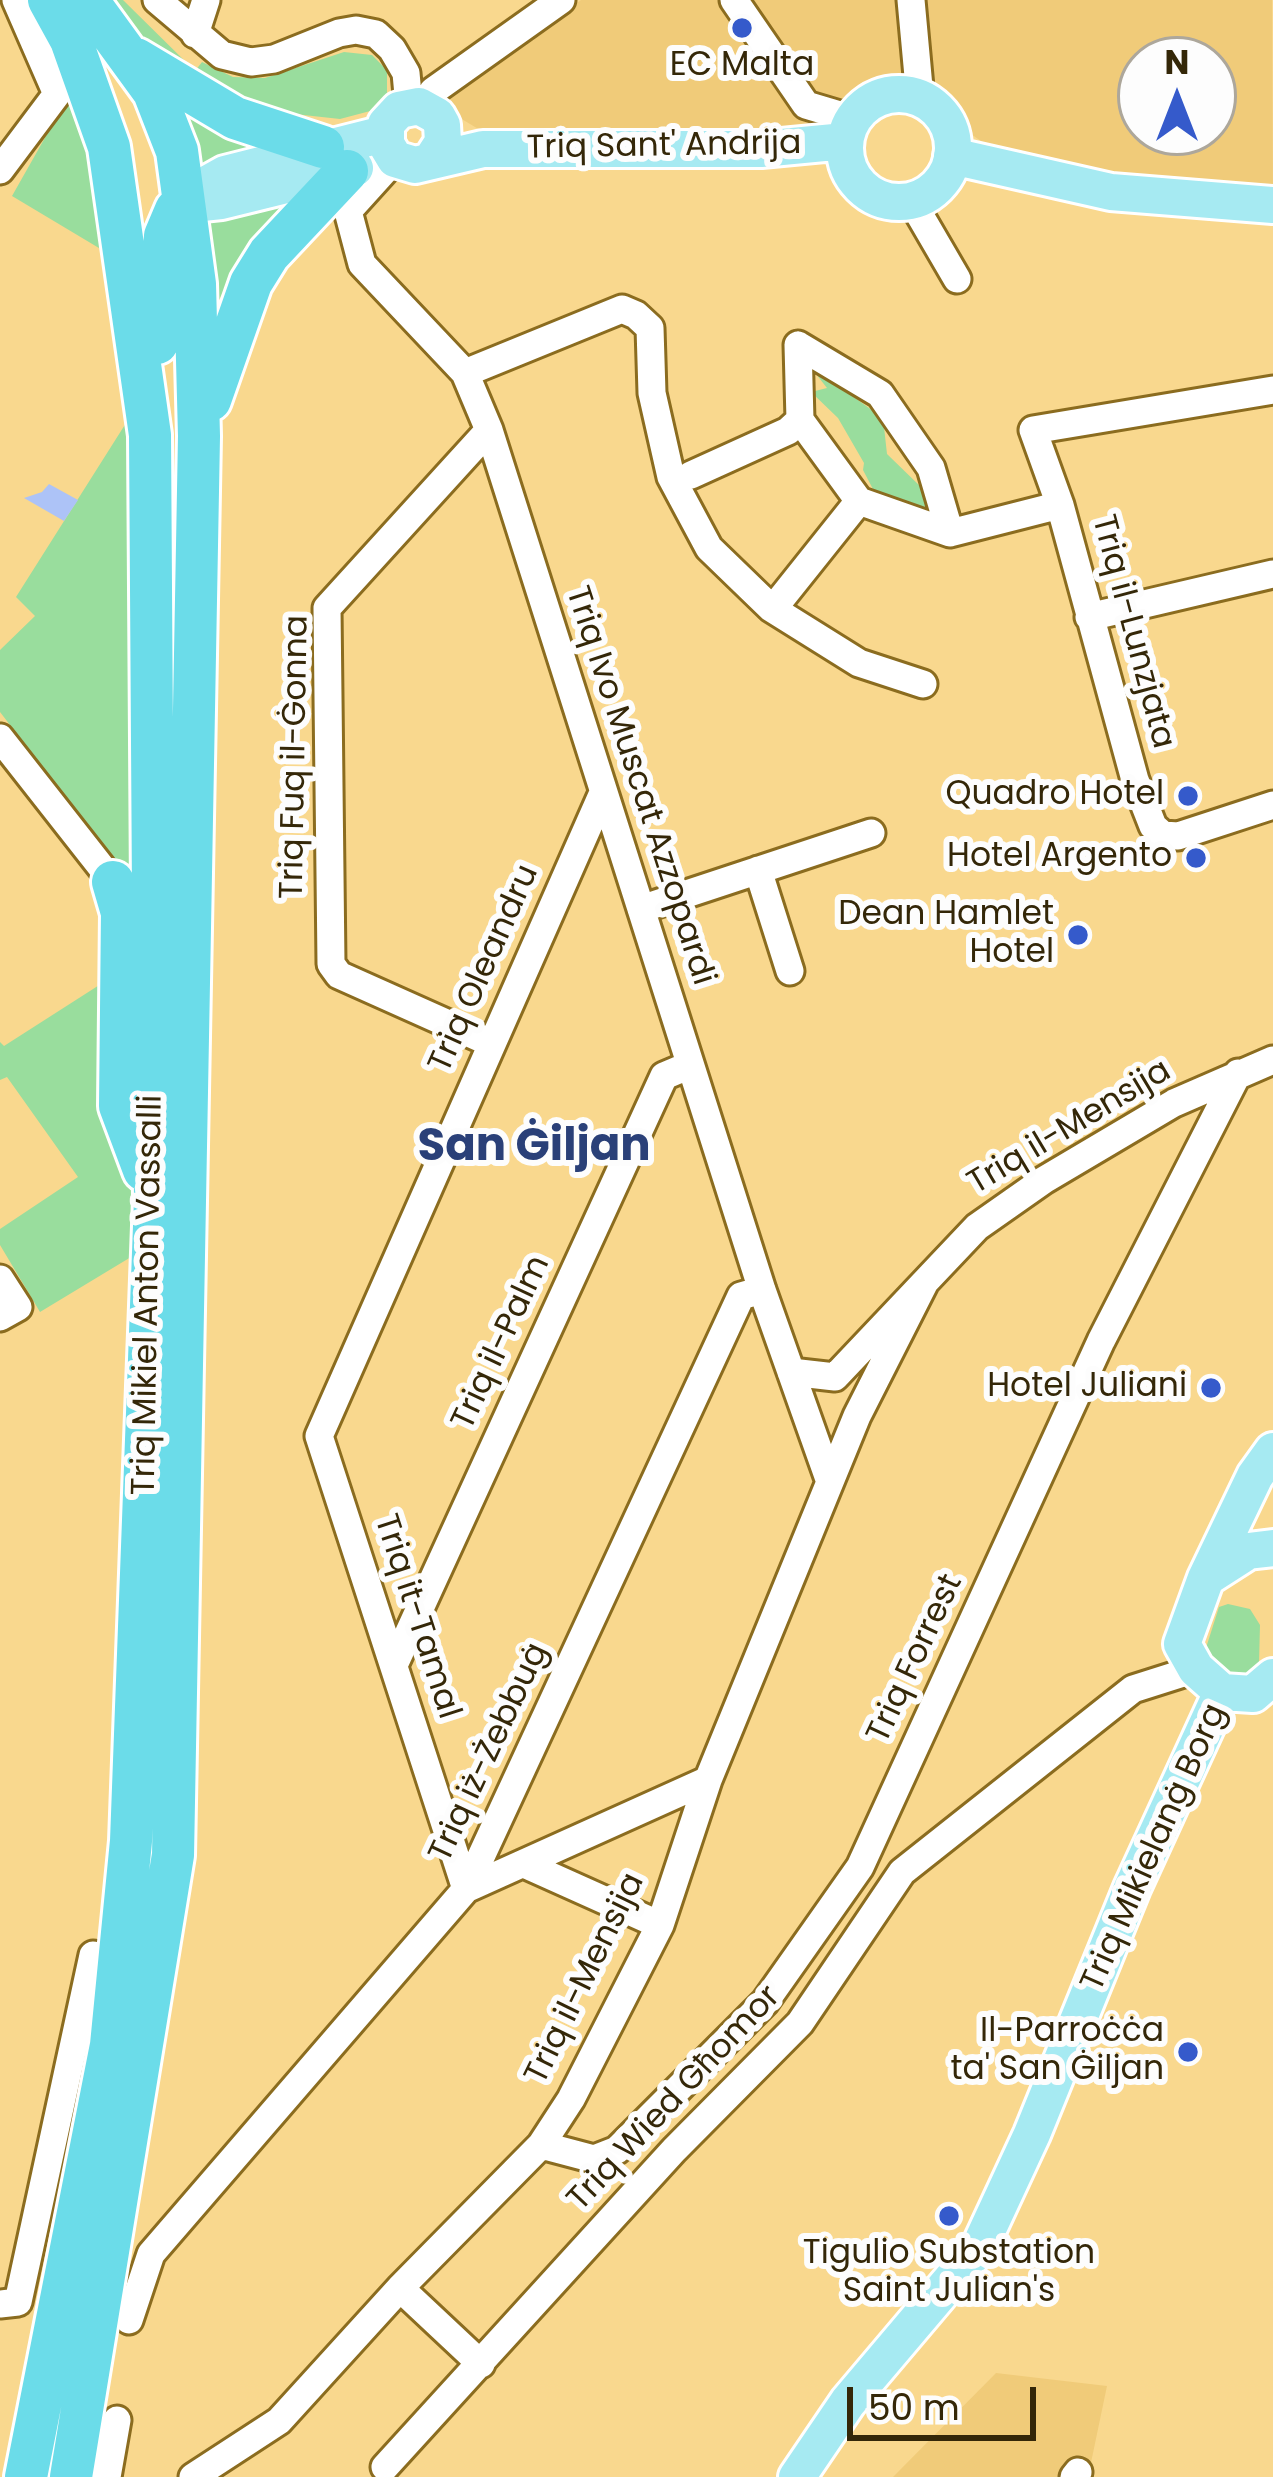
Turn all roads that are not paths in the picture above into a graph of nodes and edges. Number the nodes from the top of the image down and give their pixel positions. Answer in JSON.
{"nodes":[{"id":1,"x":16,"y":0,"type":"edge"},
{"id":2,"x":50,"y":0,"type":"edge"},
{"id":3,"x":87,"y":0,"type":"edge"},
{"id":4,"x":157,"y":0,"type":"edge"},
{"id":5,"x":206,"y":0,"type":"edge"},
{"id":6,"x":560,"y":0,"type":"edge"},
{"id":7,"x":734,"y":0,"type":"edge"},
{"id":8,"x":911,"y":0,"type":"edge"},
{"id":9,"x":195,"y":34,"type":"junction"},
{"id":10,"x":130,"y":56,"type":"junction"},
{"id":11,"x":920,"y":98,"type":"junction"},
{"id":12,"x":849,"y":130,"type":"junction"},
{"id":13,"x":412,"y":137,"type":"junction"},
{"id":14,"x":109,"y":147,"type":"junction"},
{"id":15,"x":952,"y":156,"type":"junction"},
{"id":16,"x":335,"y":159,"type":"junction"},
{"id":17,"x":0,"y":170,"type":"edge"},
{"id":18,"x":184,"y":199,"type":"junction"},
{"id":19,"x":911,"y":200,"type":"junction"},
{"id":20,"x":1273,"y":205,"type":"edge"},
{"id":21,"x":957,"y":279,"type":"dead end"},
{"id":22,"x":465,"y":373,"type":"junction"},
{"id":23,"x":1273,"y":391,"type":"edge"},
{"id":24,"x":800,"y":420,"type":"junction"},
{"id":25,"x":489,"y":430,"type":"junction"},
{"id":26,"x":150,"y":435,"type":"junction"},
{"id":27,"x":199,"y":436,"type":"junction"},
{"id":28,"x":691,"y":475,"type":"dead end"},
{"id":29,"x":859,"y":501,"type":"junction"},
{"id":30,"x":1060,"y":505,"type":"junction"},
{"id":31,"x":950,"y":533,"type":"junction"},
{"id":32,"x":1273,"y":574,"type":"edge"},
{"id":33,"x":780,"y":600,"type":"dead end"},
{"id":34,"x":1089,"y":617,"type":"junction"},
{"id":35,"x":923,"y":684,"type":"dead end"},
{"id":36,"x":0,"y":738,"type":"edge"},
{"id":37,"x":602,"y":795,"type":"junction"},
{"id":38,"x":1273,"y":805,"type":"edge"},
{"id":39,"x":871,"y":832,"type":"dead end"},
{"id":40,"x":758,"y":870,"type":"junction"},
{"id":41,"x":112,"y":882,"type":"joint"},
{"id":42,"x":641,"y":909,"type":"junction"},
{"id":43,"x":790,"y":970,"type":"dead end"},
{"id":44,"x":491,"y":1043,"type":"junction"},
{"id":45,"x":1273,"y":1060,"type":"edge"},
{"id":46,"x":690,"y":1065,"type":"junction"},
{"id":47,"x":1238,"y":1073,"type":"junction"},
{"id":48,"x":155,"y":1199,"type":"junction"},
{"id":49,"x":0,"y":1279,"type":"edge"},
{"id":50,"x":924,"y":1284,"type":"junction"},
{"id":51,"x":762,"y":1290,"type":"junction"},
{"id":52,"x":9,"y":1312,"type":"edge"},
{"id":53,"x":791,"y":1372,"type":"junction"},
{"id":54,"x":836,"y":1377,"type":"junction"},
{"id":55,"x":868,"y":1393,"type":"junction"},
{"id":56,"x":320,"y":1436,"type":"joint"},
{"id":57,"x":1259,"y":1469,"type":"edge"},
{"id":58,"x":830,"y":1482,"type":"junction"},
{"id":59,"x":1273,"y":1548,"type":"edge"},
{"id":60,"x":1206,"y":1578,"type":"junction"},
{"id":61,"x":394,"y":1665,"type":"junction"},
{"id":62,"x":1273,"y":1677,"type":"edge"},
{"id":63,"x":1209,"y":1681,"type":"junction"},
{"id":64,"x":708,"y":1780,"type":"junction"},
{"id":65,"x":524,"y":1864,"type":"junction"},
{"id":66,"x":860,"y":1867,"type":"junction"},
{"id":67,"x":902,"y":1872,"type":"junction"},
{"id":68,"x":466,"y":1889,"type":"junction"},
{"id":69,"x":660,"y":1925,"type":"junction"},
{"id":70,"x":93,"y":1954,"type":"dead end"},
{"id":71,"x":541,"y":2144,"type":"junction"},
{"id":72,"x":400,"y":2288,"type":"junction"},
{"id":73,"x":0,"y":2304,"type":"edge"},
{"id":74,"x":129,"y":2320,"type":"dead end"},
{"id":75,"x":481,"y":2364,"type":"junction"},
{"id":76,"x":99,"y":2420,"type":"junction"},
{"id":77,"x":29,"y":2456,"type":"edge"},
{"id":78,"x":386,"y":2467,"type":"dead end"},
{"id":79,"x":71,"y":2477,"type":"edge"},
{"id":80,"x":107,"y":2477,"type":"edge"},
{"id":81,"x":193,"y":2477,"type":"edge"},
{"id":82,"x":797,"y":2477,"type":"edge"}],
"edges":[{"from":1,"to":17,"type":"street"},
{"from":2,"to":14,"type":"highway"},
{"from":3,"to":10,"type":"highway"},
{"from":4,"to":9,"type":"street"},
{"from":5,"to":9,"type":"street"},
{"from":6,"to":13,"type":"street"},
{"from":7,"to":12,"type":"street"},
{"from":8,"to":11,"type":"street"},
{"from":9,"to":13,"type":"street"},
{"from":10,"to":16,"type":"highway"},
{"from":10,"to":18,"type":"highway"},
{"from":11,"to":12,"type":"main road","name":"Triq Sant' Andrija"},
{"from":11,"to":15,"type":"main road"},
{"from":12,"to":13,"type":"main road","name":"Triq Sant' Andrija"},
{"from":12,"to":19,"type":"main road","name":"Triq Sant' Andrija"},
{"from":13,"to":16,"type":"main road"},
{"from":13,"to":22,"type":"street","name":"Triq Ivo Muscat Azzopardi"},
{"from":14,"to":18,"type":"highway"},
{"from":14,"to":26,"type":"highway","name":"Triq Mikiel Anton Vassalli"},
{"from":15,"to":19,"type":"main road"},
{"from":15,"to":20,"type":"main road"},
{"from":16,"to":18,"type":"main road"},
{"from":16,"to":27,"type":"highway"},
{"from":18,"to":26,"type":"highway"},
{"from":18,"to":27,"type":"highway","name":"Triq Mikiel Anton Vassalli"},
{"from":19,"to":21,"type":"street"},
{"from":22,"to":25,"type":"street","name":"Triq Ivo Muscat Azzopardi"},
{"from":22,"to":35,"type":"street"},
{"from":23,"to":30,"type":"street","name":"Triq il-Lunzjata"},
{"from":24,"to":28,"type":"street"},
{"from":24,"to":29,"type":"street"},
{"from":24,"to":31,"type":"street"},
{"from":25,"to":37,"type":"street","name":"Triq Ivo Muscat Azzopardi"},
{"from":25,"to":44,"type":"street","name":"Triq Fuq il-Ġonna"},
{"from":26,"to":48,"type":"highway","name":"Triq Mikiel Anton Vassalli"},
{"from":27,"to":76,"type":"highway","name":"Triq Mikiel Anton Vassalli"},
{"from":29,"to":31,"type":"street"},
{"from":29,"to":33,"type":"street"},
{"from":30,"to":31,"type":"street"},
{"from":30,"to":34,"type":"street","name":"Triq il-Lunzjata"},
{"from":32,"to":34,"type":"street"},
{"from":34,"to":38,"type":"street","name":"Triq il-Lunzjata"},
{"from":36,"to":41,"type":"street"},
{"from":37,"to":42,"type":"street","name":"Triq Ivo Muscat Azzopardi"},
{"from":37,"to":44,"type":"street","name":"Triq Oleandru"},
{"from":39,"to":40,"type":"street"},
{"from":40,"to":42,"type":"street"},
{"from":40,"to":43,"type":"street"},
{"from":41,"to":48,"type":"highway"},
{"from":42,"to":46,"type":"street","name":"Triq Ivo Muscat Azzopardi"},
{"from":44,"to":56,"type":"street","name":"Triq Oleandru"},
{"from":45,"to":47,"type":"street","name":"Triq il-Mensija"},
{"from":46,"to":51,"type":"street","name":"Triq Ivo Muscat Azzopardi"},
{"from":46,"to":61,"type":"street","name":"Triq il-Palm"},
{"from":47,"to":50,"type":"street","name":"Triq il-Mensija"},
{"from":47,"to":66,"type":"street","name":"Triq Forrest"},
{"from":48,"to":77,"type":"highway","name":"Triq Mikiel Anton Vassalli"},
{"from":49,"to":52,"type":"street"},
{"from":50,"to":54,"type":"street","name":"Triq il-Mensija"},
{"from":50,"to":55,"type":"street","name":"Triq il-Mensija"},
{"from":51,"to":53,"type":"street","name":"Triq Ivo Muscat Azzopardi"},
{"from":51,"to":68,"type":"street","name":"Triq iż-Żebbuġ"},
{"from":53,"to":54,"type":"street"},
{"from":53,"to":58,"type":"street","name":"Triq Ivo Muscat Azzopardi"},
{"from":54,"to":55,"type":"street"},
{"from":55,"to":58,"type":"street","name":"Triq il-Mensija"},
{"from":56,"to":61,"type":"street","name":"Triq it-Tamal"},
{"from":57,"to":60,"type":"main road"},
{"from":58,"to":64,"type":"street","name":"Triq il-Mensija"},
{"from":59,"to":60,"type":"main road"},
{"from":60,"to":63,"type":"main road"},
{"from":61,"to":68,"type":"street","name":"Triq it-Tamal"},
{"from":62,"to":63,"type":"main road","name":"Triq Mikielanġ Borg"},
{"from":63,"to":67,"type":"street","name":"Triq Wied Għomor"},
{"from":63,"to":82,"type":"main road","name":"Triq Mikielanġ Borg"},
{"from":64,"to":65,"type":"street"},
{"from":64,"to":69,"type":"street","name":"Triq il-Mensija"},
{"from":65,"to":68,"type":"street"},
{"from":65,"to":69,"type":"street"},
{"from":66,"to":67,"type":"street"},
{"from":66,"to":71,"type":"street","name":"Triq Forrest"},
{"from":67,"to":75,"type":"street","name":"Triq Wied Għomor"},
{"from":68,"to":74,"type":"street","name":"Triq iż-Żebbuġ"},
{"from":69,"to":71,"type":"street","name":"Triq il-Mensija"},
{"from":70,"to":73,"type":"street"},
{"from":71,"to":72,"type":"street","name":"Triq il-Mensija"},
{"from":72,"to":75,"type":"street"},
{"from":72,"to":81,"type":"street","name":"Triq il-Mensija"},
{"from":75,"to":78,"type":"street","name":"Triq Wied Għomor"},
{"from":76,"to":79,"type":"highway","name":"Triq Mikiel Anton Vassalli"},
{"from":76,"to":80,"type":"street"}]}
